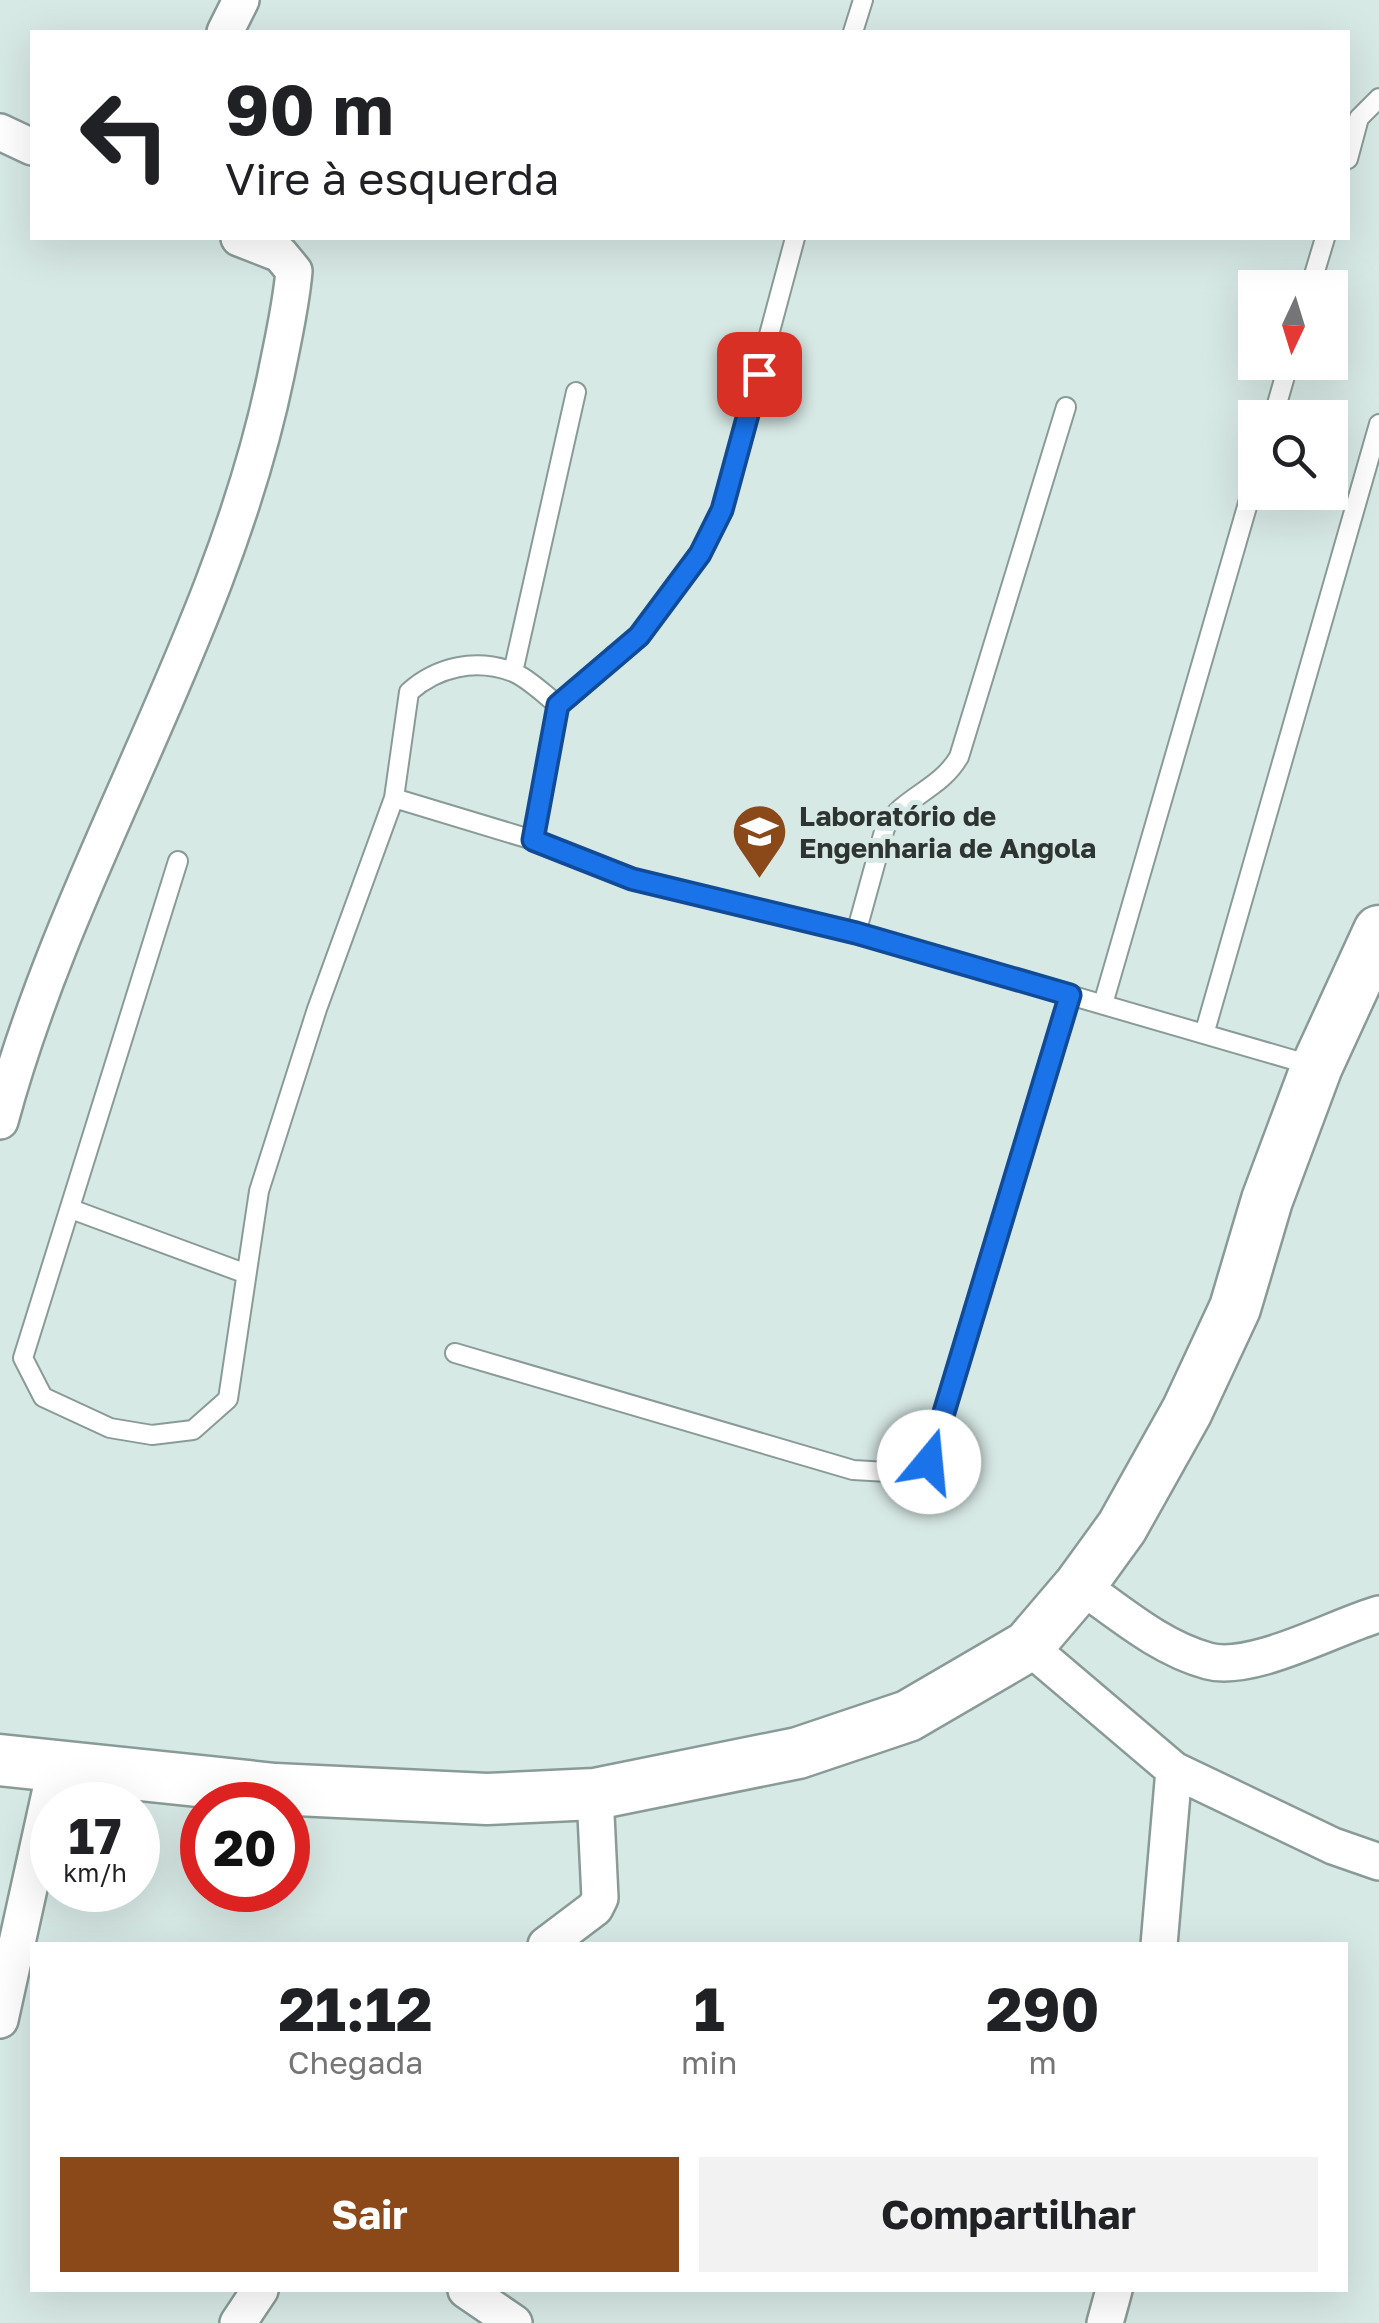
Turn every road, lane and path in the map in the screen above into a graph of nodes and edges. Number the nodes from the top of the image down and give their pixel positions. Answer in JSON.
{"nodes":[{"id":1,"x":242,"y":0,"type":"edge"},
{"id":2,"x":863,"y":0,"type":"edge"},
{"id":3,"x":227,"y":30,"type":"edge"},
{"id":4,"x":855,"y":30,"type":"edge"},
{"id":5,"x":1379,"y":98,"type":"edge"},
{"id":6,"x":0,"y":132,"type":"edge"},
{"id":7,"x":30,"y":146,"type":"edge"},
{"id":8,"x":1350,"y":152,"type":"edge"},
{"id":9,"x":244,"y":240,"type":"edge"},
{"id":10,"x":794,"y":240,"type":"edge"},
{"id":11,"x":1324,"y":240,"type":"edge"},
{"id":12,"x":1315,"y":270,"type":"edge"},
{"id":13,"x":576,"y":392,"type":"dead end"},
{"id":14,"x":1066,"y":407,"type":"dead end"},
{"id":15,"x":1379,"y":424,"type":"edge"},
{"id":16,"x":1246,"y":510,"type":"edge"},
{"id":17,"x":513,"y":672,"type":"junction"},
{"id":18,"x":558,"y":705,"type":"junction"},
{"id":19,"x":394,"y":798,"type":"junction"},
{"id":20,"x":533,"y":840,"type":"junction"},
{"id":21,"x":178,"y":861,"type":"dead end"},
{"id":22,"x":1379,"y":931,"type":"edge"},
{"id":23,"x":856,"y":933,"type":"junction"},
{"id":24,"x":1070,"y":995,"type":"junction"},
{"id":25,"x":1104,"y":1004,"type":"junction"},
{"id":26,"x":1205,"y":1031,"type":"junction"},
{"id":27,"x":1318,"y":1066,"type":"junction"},
{"id":28,"x":6,"y":1078,"type":"edge"},
{"id":29,"x":0,"y":1121,"type":"edge"},
{"id":30,"x":71,"y":1208,"type":"junction"},
{"id":31,"x":244,"y":1273,"type":"junction"},
{"id":32,"x":455,"y":1353,"type":"dead end"},
{"id":33,"x":1080,"y":1586,"type":"junction"},
{"id":34,"x":1379,"y":1614,"type":"edge"},
{"id":35,"x":1028,"y":1646,"type":"junction"},
{"id":36,"x":0,"y":1760,"type":"edge"},
{"id":37,"x":56,"y":1766,"type":"junction"},
{"id":38,"x":1174,"y":1770,"type":"junction"},
{"id":39,"x":595,"y":1794,"type":"junction"},
{"id":40,"x":1379,"y":1862,"type":"edge"},
{"id":41,"x":550,"y":1942,"type":"edge"},
{"id":42,"x":1160,"y":1942,"type":"edge"},
{"id":43,"x":0,"y":2020,"type":"edge"},
{"id":44,"x":259,"y":2292,"type":"edge"},
{"id":45,"x":469,"y":2292,"type":"edge"},
{"id":46,"x":1114,"y":2292,"type":"edge"},
{"id":47,"x":238,"y":2323,"type":"edge"},
{"id":48,"x":514,"y":2323,"type":"edge"},
{"id":49,"x":1106,"y":2323,"type":"edge"}],
"edges":[{"from":1,"to":3,"type":"street"},
{"from":2,"to":4,"type":"lane"},
{"from":5,"to":8,"type":"lane"},
{"from":6,"to":7,"type":"street"},
{"from":9,"to":28,"type":"street"},
{"from":10,"to":18,"type":"lane"},
{"from":11,"to":12,"type":"lane"},
{"from":13,"to":17,"type":"lane"},
{"from":14,"to":23,"type":"lane"},
{"from":15,"to":26,"type":"lane"},
{"from":16,"to":25,"type":"lane"},
{"from":17,"to":18,"type":"lane"},
{"from":17,"to":19,"type":"lane"},
{"from":18,"to":20,"type":"lane"},
{"from":19,"to":20,"type":"lane"},
{"from":19,"to":31,"type":"lane"},
{"from":20,"to":23,"type":"lane"},
{"from":21,"to":30,"type":"lane"},
{"from":22,"to":27,"type":"street"},
{"from":23,"to":24,"type":"lane"},
{"from":24,"to":25,"type":"lane"},
{"from":24,"to":32,"type":"lane"},
{"from":25,"to":26,"type":"lane"},
{"from":26,"to":27,"type":"lane"},
{"from":27,"to":33,"type":"street"},
{"from":28,"to":29,"type":"street"},
{"from":30,"to":31,"type":"lane"},
{"from":30,"to":31,"type":"lane"},
{"from":33,"to":34,"type":"street"},
{"from":33,"to":35,"type":"street"},
{"from":35,"to":38,"type":"street"},
{"from":35,"to":39,"type":"street"},
{"from":36,"to":37,"type":"street"},
{"from":37,"to":39,"type":"street"},
{"from":37,"to":43,"type":"street"},
{"from":38,"to":40,"type":"street"},
{"from":38,"to":42,"type":"street"},
{"from":39,"to":41,"type":"street"},
{"from":44,"to":47,"type":"street"},
{"from":45,"to":48,"type":"street"},
{"from":46,"to":49,"type":"street"}]}
